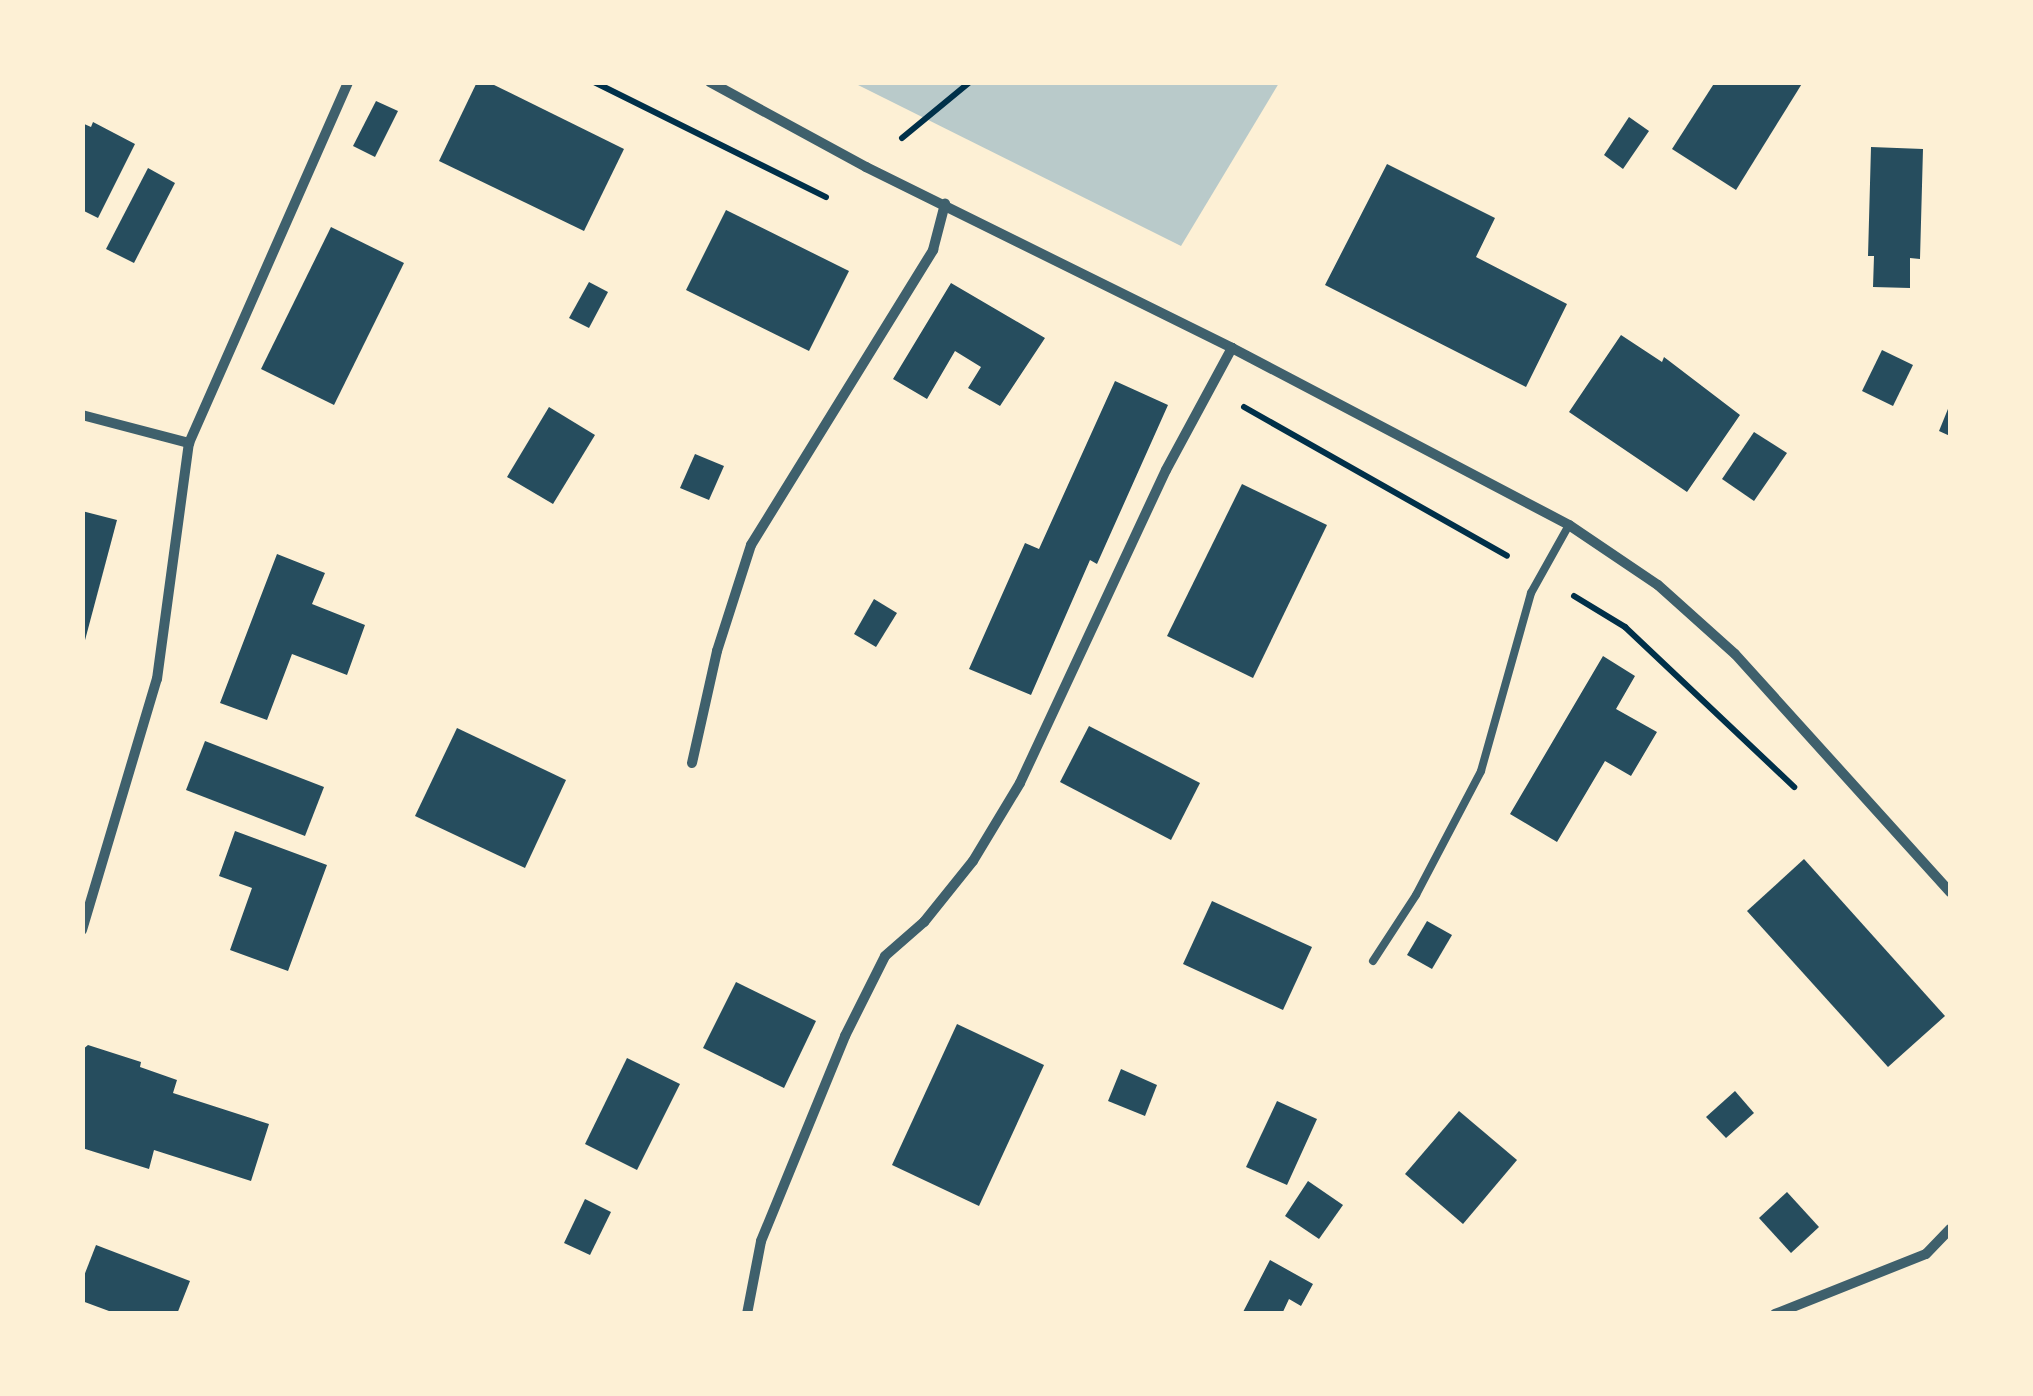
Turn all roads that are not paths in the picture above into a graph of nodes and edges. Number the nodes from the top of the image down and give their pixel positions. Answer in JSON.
{"nodes":[{"id":1,"x":348,"y":82,"type":"edge"},
{"id":2,"x":710,"y":82,"type":"edge"},
{"id":3,"x":945,"y":204,"type":"junction"},
{"id":4,"x":1232,"y":348,"type":"junction"},
{"id":5,"x":82,"y":414,"type":"edge"},
{"id":6,"x":189,"y":443,"type":"junction"},
{"id":7,"x":1569,"y":525,"type":"junction"},
{"id":8,"x":692,"y":762,"type":"dead end"},
{"id":9,"x":1950,"y":892,"type":"edge"},
{"id":10,"x":82,"y":930,"type":"edge"},
{"id":11,"x":1373,"y":961,"type":"dead end"},
{"id":12,"x":1950,"y":1229,"type":"edge"},
{"id":13,"x":747,"y":1314,"type":"edge"},
{"id":14,"x":1774,"y":1314,"type":"edge"}],
"edges":[{"from":1,"to":6,"type":"street"},
{"from":2,"to":3,"type":"street"},
{"from":3,"to":4,"type":"street"},
{"from":3,"to":8,"type":"street"},
{"from":4,"to":7,"type":"street"},
{"from":4,"to":13,"type":"street"},
{"from":5,"to":6,"type":"street"},
{"from":6,"to":10,"type":"street"},
{"from":7,"to":9,"type":"street"},
{"from":7,"to":11,"type":"lane"},
{"from":12,"to":14,"type":"street"}]}
